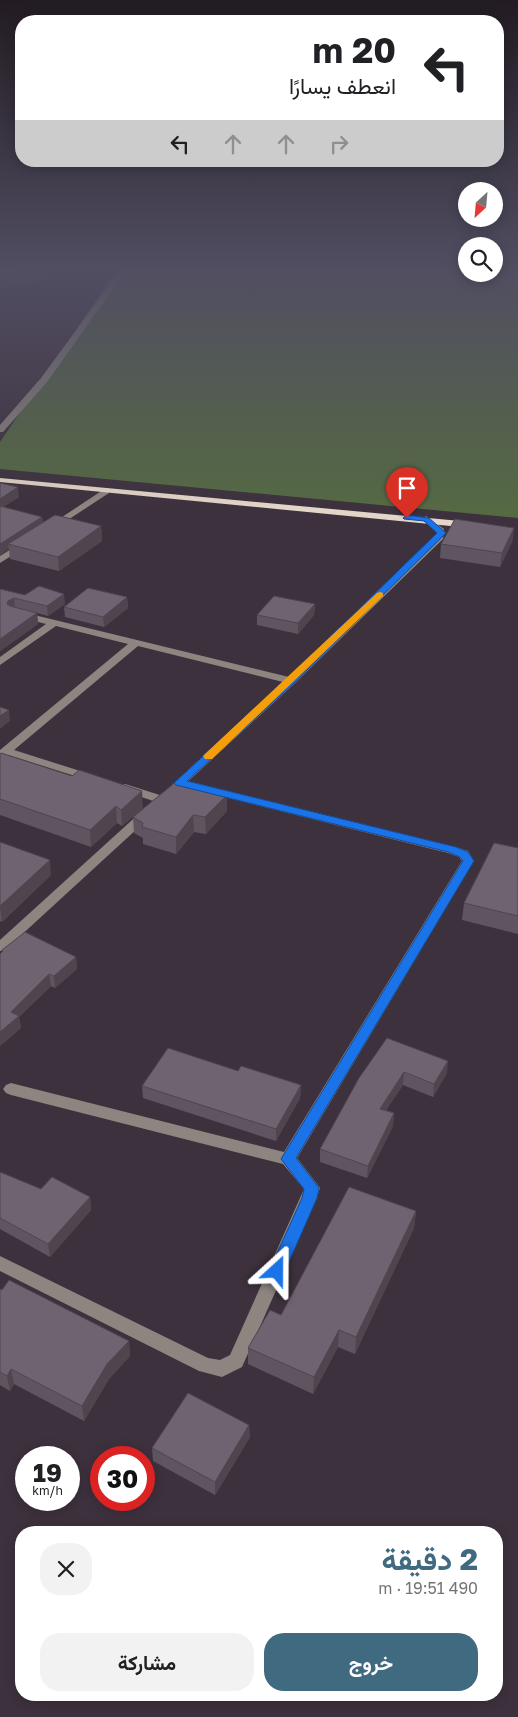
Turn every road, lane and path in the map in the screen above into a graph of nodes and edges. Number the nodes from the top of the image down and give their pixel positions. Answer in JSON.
{"nodes":[{"id":1,"x":67,"y":348,"type":"edge"},
{"id":2,"x":0,"y":430,"type":"edge"},
{"id":3,"x":0,"y":480,"type":"edge"},
{"id":4,"x":106,"y":491,"type":"junction"},
{"id":5,"x":426,"y":519,"type":"junction"},
{"id":6,"x":481,"y":526,"type":"edge"},
{"id":7,"x":0,"y":560,"type":"edge"},
{"id":8,"x":15,"y":613,"type":"edge"},
{"id":9,"x":54,"y":623,"type":"junction"},
{"id":10,"x":136,"y":643,"type":"junction"},
{"id":11,"x":0,"y":662,"type":"edge"},
{"id":12,"x":291,"y":681,"type":"junction"},
{"id":13,"x":3,"y":753,"type":"edge"},
{"id":14,"x":180,"y":783,"type":"junction"},
{"id":15,"x":162,"y":800,"type":"junction"},
{"id":16,"x":2,"y":943,"type":"edge"},
{"id":17,"x":11,"y":1090,"type":"dead end"},
{"id":18,"x":288,"y":1159,"type":"junction"},
{"id":19,"x":0,"y":1263,"type":"edge"}],
"edges":[{"from":1,"to":2,"type":"street"},
{"from":3,"to":4,"type":"main road"},
{"from":4,"to":5,"type":"main road"},
{"from":4,"to":7,"type":"street"},
{"from":5,"to":6,"type":"main road"},
{"from":5,"to":12,"type":"street"},
{"from":8,"to":9,"type":"street"},
{"from":9,"to":10,"type":"street"},
{"from":9,"to":11,"type":"street"},
{"from":10,"to":12,"type":"street"},
{"from":10,"to":13,"type":"street"},
{"from":12,"to":14,"type":"street"},
{"from":13,"to":15,"type":"street"},
{"from":14,"to":15,"type":"street"},
{"from":14,"to":18,"type":"street"},
{"from":15,"to":16,"type":"street"},
{"from":17,"to":18,"type":"street"},
{"from":18,"to":19,"type":"street"}]}
